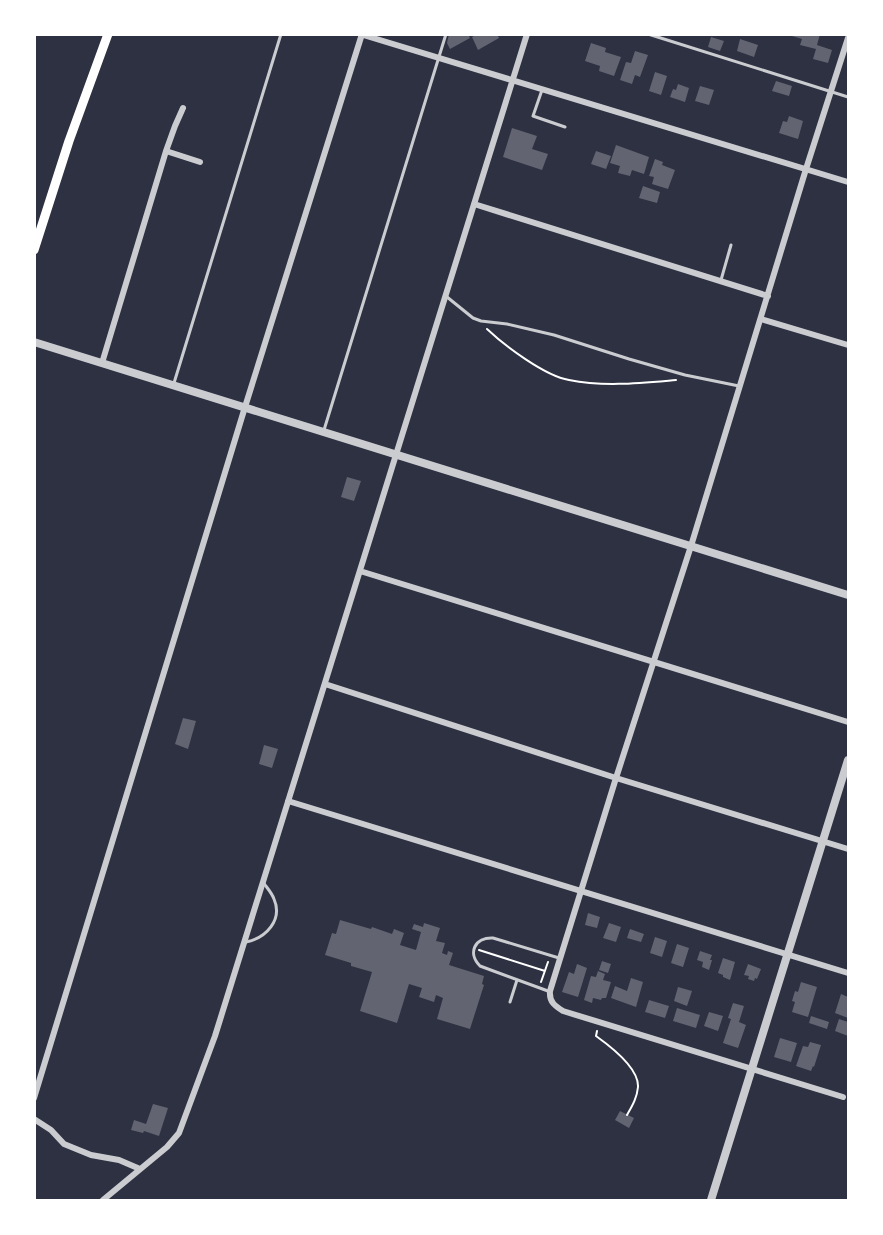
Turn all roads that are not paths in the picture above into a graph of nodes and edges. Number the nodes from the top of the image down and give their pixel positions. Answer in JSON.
{"nodes":[{"id":1,"x":108,"y":34,"type":"edge"},
{"id":2,"x":281,"y":34,"type":"edge"},
{"id":3,"x":446,"y":34,"type":"edge"},
{"id":4,"x":527,"y":34,"type":"edge"},
{"id":5,"x":648,"y":34,"type":"edge"},
{"id":6,"x":361,"y":35,"type":"edge"},
{"id":7,"x":849,"y":38,"type":"edge"},
{"id":8,"x":438,"y":58,"type":"junction"},
{"id":9,"x":513,"y":81,"type":"junction"},
{"id":10,"x":542,"y":90,"type":"junction"},
{"id":11,"x":831,"y":92,"type":"junction"},
{"id":12,"x":849,"y":97,"type":"edge"},
{"id":13,"x":183,"y":108,"type":"dead end"},
{"id":14,"x":565,"y":127,"type":"dead end"},
{"id":15,"x":166,"y":151,"type":"junction"},
{"id":16,"x":200,"y":162,"type":"dead end"},
{"id":17,"x":806,"y":170,"type":"junction"},
{"id":18,"x":849,"y":182,"type":"edge"},
{"id":19,"x":474,"y":204,"type":"junction"},
{"id":20,"x":731,"y":246,"type":"dead end"},
{"id":21,"x":34,"y":250,"type":"edge"},
{"id":22,"x":720,"y":281,"type":"junction"},
{"id":23,"x":446,"y":296,"type":"junction"},
{"id":24,"x":768,"y":296,"type":"junction"},
{"id":25,"x":761,"y":319,"type":"junction"},
{"id":26,"x":34,"y":342,"type":"edge"},
{"id":27,"x":849,"y":345,"type":"edge"},
{"id":28,"x":102,"y":363,"type":"junction"},
{"id":29,"x":173,"y":385,"type":"junction"},
{"id":30,"x":740,"y":386,"type":"junction"},
{"id":31,"x":244,"y":407,"type":"junction"},
{"id":32,"x":324,"y":432,"type":"junction"},
{"id":33,"x":396,"y":454,"type":"junction"},
{"id":34,"x":691,"y":546,"type":"junction"},
{"id":35,"x":360,"y":571,"type":"junction"},
{"id":36,"x":849,"y":595,"type":"edge"},
{"id":37,"x":654,"y":663,"type":"junction"},
{"id":38,"x":325,"y":684,"type":"junction"},
{"id":39,"x":849,"y":722,"type":"edge"},
{"id":40,"x":849,"y":760,"type":"edge"},
{"id":41,"x":616,"y":778,"type":"junction"},
{"id":42,"x":288,"y":801,"type":"junction"},
{"id":43,"x":823,"y":841,"type":"junction"},
{"id":44,"x":849,"y":849,"type":"edge"},
{"id":45,"x":263,"y":882,"type":"junction"},
{"id":46,"x":581,"y":891,"type":"junction"},
{"id":47,"x":244,"y":942,"type":"junction"},
{"id":48,"x":787,"y":954,"type":"junction"},
{"id":49,"x":560,"y":959,"type":"junction"},
{"id":50,"x":849,"y":974,"type":"edge"},
{"id":51,"x":517,"y":980,"type":"junction"},
{"id":52,"x":550,"y":995,"type":"junction"},
{"id":53,"x":510,"y":1002,"type":"dead end"},
{"id":54,"x":752,"y":1070,"type":"junction"},
{"id":55,"x":843,"y":1097,"type":"dead end"},
{"id":56,"x":34,"y":1098,"type":"edge"},
{"id":57,"x":34,"y":1119,"type":"edge"},
{"id":58,"x":140,"y":1169,"type":"junction"},
{"id":59,"x":103,"y":1200,"type":"edge"},
{"id":60,"x":711,"y":1200,"type":"edge"}],
"edges":[{"from":1,"to":21,"type":"highway"},
{"from":2,"to":29,"type":"lane"},
{"from":3,"to":8,"type":"lane"},
{"from":4,"to":9,"type":"street"},
{"from":5,"to":11,"type":"lane"},
{"from":6,"to":8,"type":"street"},
{"from":6,"to":31,"type":"street"},
{"from":7,"to":11,"type":"street"},
{"from":8,"to":9,"type":"street"},
{"from":8,"to":32,"type":"lane"},
{"from":9,"to":10,"type":"street"},
{"from":9,"to":19,"type":"street"},
{"from":10,"to":14,"type":"lane"},
{"from":10,"to":17,"type":"street"},
{"from":11,"to":12,"type":"lane"},
{"from":11,"to":17,"type":"street"},
{"from":13,"to":15,"type":"street"},
{"from":15,"to":16,"type":"street"},
{"from":15,"to":28,"type":"street"},
{"from":17,"to":18,"type":"street"},
{"from":17,"to":24,"type":"street"},
{"from":19,"to":22,"type":"street"},
{"from":19,"to":23,"type":"street"},
{"from":20,"to":22,"type":"lane"},
{"from":22,"to":24,"type":"street"},
{"from":23,"to":30,"type":"lane"},
{"from":23,"to":33,"type":"street"},
{"from":24,"to":25,"type":"street"},
{"from":25,"to":27,"type":"street"},
{"from":25,"to":30,"type":"street"},
{"from":26,"to":28,"type":"street"},
{"from":28,"to":29,"type":"street"},
{"from":29,"to":31,"type":"street"},
{"from":30,"to":34,"type":"street"},
{"from":31,"to":32,"type":"street"},
{"from":31,"to":56,"type":"street"},
{"from":32,"to":33,"type":"street"},
{"from":33,"to":34,"type":"street"},
{"from":33,"to":35,"type":"street"},
{"from":34,"to":36,"type":"street"},
{"from":34,"to":37,"type":"street"},
{"from":35,"to":37,"type":"street"},
{"from":35,"to":38,"type":"street"},
{"from":37,"to":39,"type":"street"},
{"from":37,"to":41,"type":"street"},
{"from":38,"to":41,"type":"street"},
{"from":38,"to":42,"type":"street"},
{"from":40,"to":43,"type":"street"},
{"from":41,"to":43,"type":"street"},
{"from":41,"to":46,"type":"street"},
{"from":42,"to":45,"type":"street"},
{"from":42,"to":46,"type":"street"},
{"from":43,"to":44,"type":"street"},
{"from":43,"to":48,"type":"street"},
{"from":45,"to":47,"type":"street"},
{"from":45,"to":47,"type":"lane"},
{"from":46,"to":48,"type":"street"},
{"from":46,"to":49,"type":"street"},
{"from":47,"to":58,"type":"street"},
{"from":48,"to":50,"type":"street"},
{"from":48,"to":54,"type":"street"},
{"from":49,"to":51,"type":"lane"},
{"from":49,"to":52,"type":"street"},
{"from":51,"to":52,"type":"lane"},
{"from":51,"to":53,"type":"lane"},
{"from":52,"to":54,"type":"street"},
{"from":54,"to":55,"type":"street"},
{"from":54,"to":60,"type":"street"},
{"from":57,"to":58,"type":"street"},
{"from":58,"to":59,"type":"street"}]}
